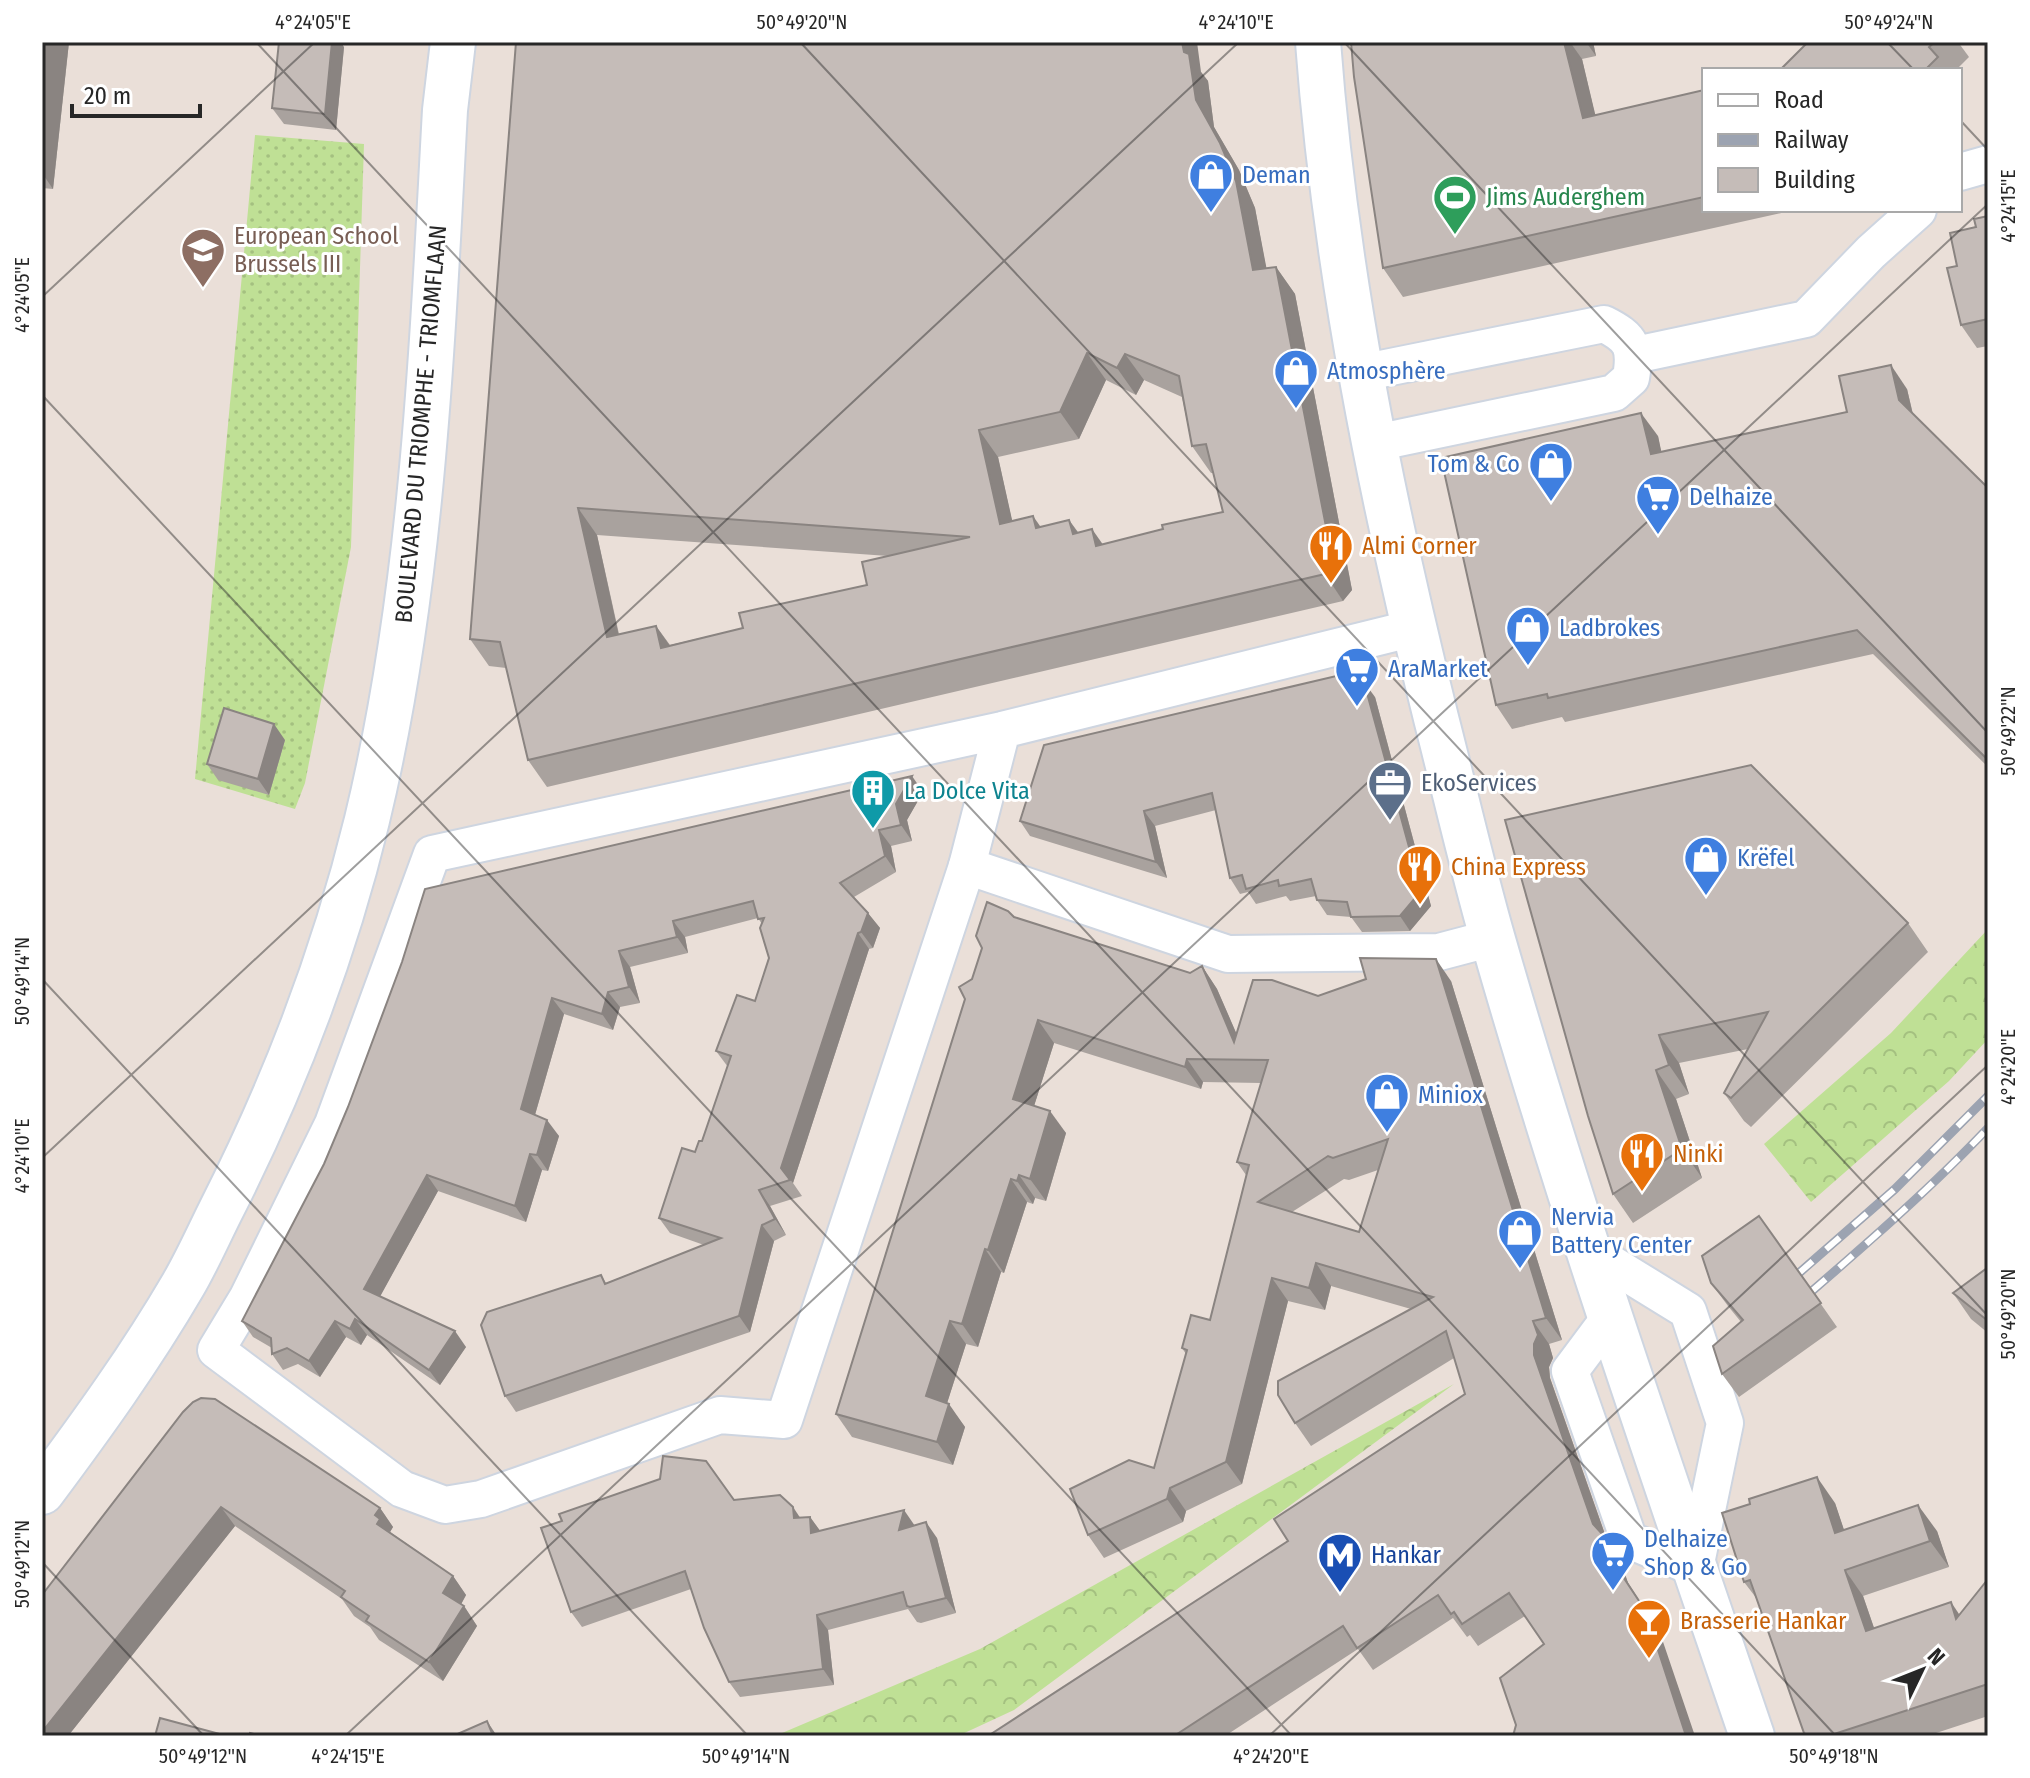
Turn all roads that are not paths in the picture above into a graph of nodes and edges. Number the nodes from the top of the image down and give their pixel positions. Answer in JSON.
{"nodes":[{"id":1,"x":453,"y":42,"type":"edge"},
{"id":2,"x":1318,"y":42,"type":"edge"},
{"id":3,"x":1988,"y":164,"type":"edge"},
{"id":4,"x":1962,"y":171,"type":"edge"},
{"id":5,"x":1916,"y":212,"type":"edge"},
{"id":6,"x":1635,"y":355,"type":"junction"},
{"id":7,"x":1361,"y":373,"type":"junction"},
{"id":8,"x":1375,"y":443,"type":"junction"},
{"id":9,"x":1414,"y":628,"type":"junction"},
{"id":10,"x":1002,"y":730,"type":"junction"},
{"id":11,"x":967,"y":866,"type":"junction"},
{"id":12,"x":1492,"y":938,"type":"junction"},
{"id":13,"x":1589,"y":1250,"type":"junction"},
{"id":14,"x":42,"y":1492,"type":"edge"},
{"id":15,"x":1695,"y":1568,"type":"junction"},
{"id":16,"x":1752,"y":1736,"type":"edge"}],
"edges":[{"from":1,"to":14,"type":"main road","name":"BOULEVARD DU TRIOMPHE - TRIOMFLAAN"},
{"from":2,"to":7,"type":"main road"},
{"from":3,"to":4,"type":"street"},
{"from":5,"to":6,"type":"street"},
{"from":6,"to":7,"type":"street"},
{"from":6,"to":8,"type":"street"},
{"from":7,"to":8,"type":"main road"},
{"from":8,"to":9,"type":"main road"},
{"from":9,"to":10,"type":"street"},
{"from":9,"to":12,"type":"main road"},
{"from":10,"to":11,"type":"street"},
{"from":10,"to":11,"type":"street"},
{"from":11,"to":12,"type":"street"},
{"from":12,"to":13,"type":"main road"},
{"from":13,"to":15,"type":"main road"},
{"from":13,"to":15,"type":"street"},
{"from":15,"to":16,"type":"main road"}]}
